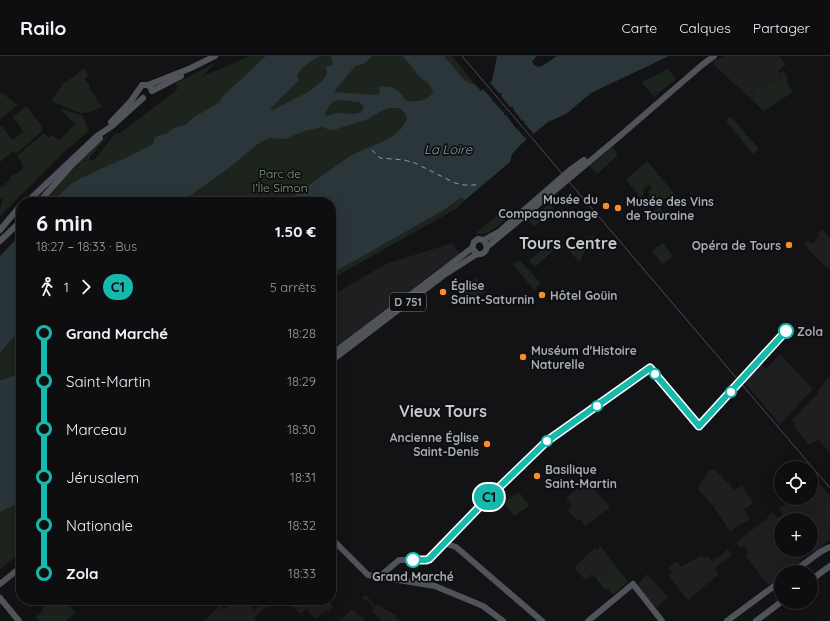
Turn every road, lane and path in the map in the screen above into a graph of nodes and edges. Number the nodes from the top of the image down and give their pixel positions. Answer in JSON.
{"nodes":[{"id":1,"x":215,"y":56,"type":"edge"},
{"id":2,"x":708,"y":56,"type":"edge"},
{"id":3,"x":714,"y":56,"type":"edge"},
{"id":4,"x":191,"y":68,"type":"junction"},
{"id":5,"x":148,"y":85,"type":"junction"},
{"id":6,"x":152,"y":91,"type":"junction"},
{"id":7,"x":138,"y":92,"type":"junction"},
{"id":8,"x":143,"y":98,"type":"junction"},
{"id":9,"x":109,"y":127,"type":"junction"},
{"id":10,"x":101,"y":134,"type":"junction"},
{"id":11,"x":610,"y":142,"type":"junction"},
{"id":12,"x":38,"y":190,"type":"junction"},
{"id":13,"x":29,"y":197,"type":"edge"},
{"id":14,"x":32,"y":197,"type":"edge"},
{"id":15,"x":43,"y":197,"type":"edge"},
{"id":16,"x":16,"y":217,"type":"edge"},
{"id":17,"x":16,"y":218,"type":"edge"},
{"id":18,"x":16,"y":219,"type":"edge"},
{"id":19,"x":0,"y":230,"type":"edge"},
{"id":20,"x":0,"y":233,"type":"edge"},
{"id":21,"x":484,"y":240,"type":"junction"},
{"id":22,"x":0,"y":241,"type":"edge"},
{"id":23,"x":487,"y":247,"type":"junction"},
{"id":24,"x":472,"y":248,"type":"junction"},
{"id":25,"x":477,"y":254,"type":"junction"},
{"id":26,"x":336,"y":351,"type":"edge"},
{"id":27,"x":336,"y":357,"type":"edge"},
{"id":28,"x":336,"y":543,"type":"edge"},
{"id":29,"x":828,"y":549,"type":"edge"},
{"id":30,"x":804,"y":565,"type":"edge"},
{"id":31,"x":16,"y":566,"type":"edge"},
{"id":32,"x":830,"y":566,"type":"edge"},
{"id":33,"x":16,"y":571,"type":"edge"},
{"id":34,"x":818,"y":575,"type":"edge"},
{"id":35,"x":379,"y":577,"type":"junction"},
{"id":36,"x":0,"y":578,"type":"edge"},
{"id":37,"x":0,"y":584,"type":"edge"},
{"id":38,"x":774,"y":586,"type":"edge"},
{"id":39,"x":0,"y":591,"type":"edge"},
{"id":40,"x":1,"y":599,"type":"edge"},
{"id":41,"x":774,"y":607,"type":"edge"},
{"id":42,"x":19,"y":621,"type":"edge"},
{"id":43,"x":503,"y":621,"type":"edge"},
{"id":44,"x":542,"y":621,"type":"edge"},
{"id":45,"x":588,"y":621,"type":"edge"},
{"id":46,"x":662,"y":621,"type":"edge"},
{"id":47,"x":727,"y":621,"type":"edge"},
{"id":48,"x":756,"y":621,"type":"edge"}],
"edges":[{"from":1,"to":4,"type":"main road"},
{"from":2,"to":11,"type":"main road"},
{"from":3,"to":11,"type":"main road"},
{"from":4,"to":5,"type":"main road"},
{"from":4,"to":6,"type":"main road"},
{"from":5,"to":6,"type":"main road"},
{"from":5,"to":7,"type":"main road"},
{"from":6,"to":8,"type":"main road"},
{"from":7,"to":8,"type":"main road"},
{"from":7,"to":9,"type":"main road"},
{"from":8,"to":9,"type":"main road"},
{"from":9,"to":10,"type":"main road"},
{"from":10,"to":12,"type":"main road"},
{"from":10,"to":15,"type":"main road"},
{"from":11,"to":21,"type":"main road"},
{"from":11,"to":23,"type":"main road"},
{"from":12,"to":13,"type":"main road"},
{"from":12,"to":14,"type":"main road"},
{"from":16,"to":20,"type":"main road"},
{"from":17,"to":19,"type":"main road"},
{"from":18,"to":22,"type":"main road"},
{"from":21,"to":23,"type":"main road"},
{"from":21,"to":24,"type":"main road"},
{"from":23,"to":25,"type":"main road"},
{"from":24,"to":25,"type":"main road"},
{"from":24,"to":26,"type":"main road","number":"D 751"},
{"from":25,"to":27,"type":"main road","number":"D 751"},
{"from":28,"to":35,"type":"main road"},
{"from":29,"to":30,"type":"main road"},
{"from":31,"to":36,"type":"main road"},
{"from":32,"to":34,"type":"main road"},
{"from":33,"to":37,"type":"main road"},
{"from":35,"to":43,"type":"main road"},
{"from":35,"to":44,"type":"main road"},
{"from":38,"to":47,"type":"main road"},
{"from":39,"to":40,"type":"main road"},
{"from":40,"to":42,"type":"main road"},
{"from":41,"to":48,"type":"main road"},
{"from":45,"to":46,"type":"main road"}]}
